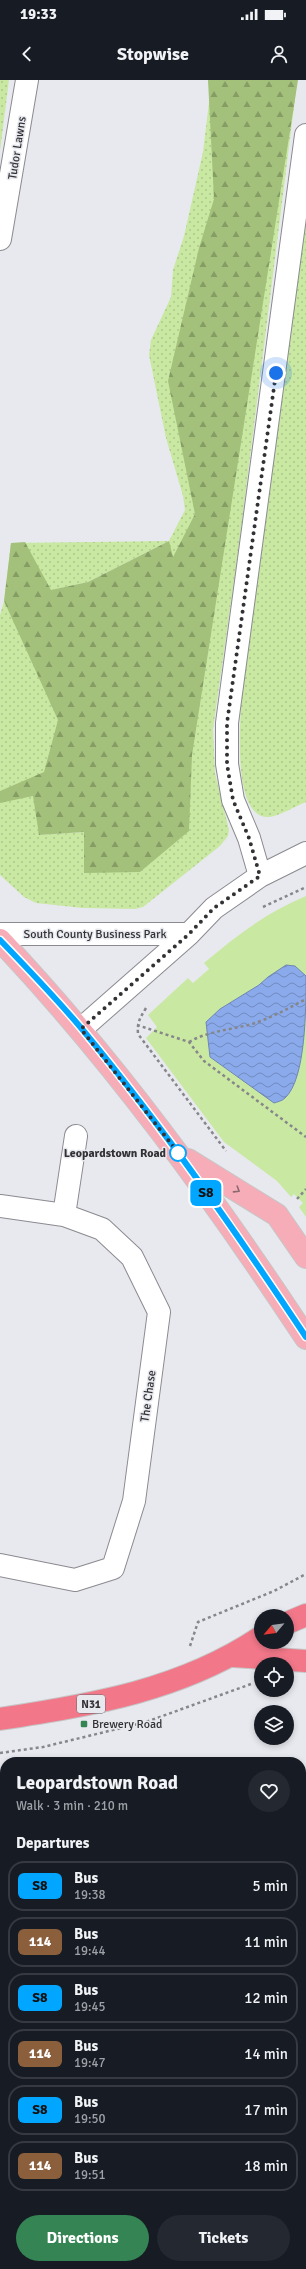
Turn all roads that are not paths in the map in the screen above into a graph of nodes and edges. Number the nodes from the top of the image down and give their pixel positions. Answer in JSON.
{"nodes":[{"id":1,"x":27,"y":80,"type":"edge"},
{"id":2,"x":306,"y":135,"type":"edge"},
{"id":3,"x":0,"y":239,"type":"edge"},
{"id":4,"x":306,"y":853,"type":"edge"},
{"id":5,"x":260,"y":876,"type":"junction"},
{"id":6,"x":0,"y":934,"type":"edge"},
{"id":7,"x":189,"y":934,"type":"junction"},
{"id":8,"x":0,"y":940,"type":"edge"},
{"id":9,"x":81,"y":1029,"type":"junction"},
{"id":10,"x":76,"y":1136,"type":"dead end"},
{"id":11,"x":180,"y":1155,"type":"junction"},
{"id":12,"x":0,"y":1206,"type":"edge"},
{"id":13,"x":64,"y":1215,"type":"junction"},
{"id":14,"x":306,"y":1257,"type":"edge"},
{"id":15,"x":306,"y":1338,"type":"edge"},
{"id":16,"x":0,"y":1565,"type":"edge"},
{"id":17,"x":254,"y":1642,"type":"edge"},
{"id":18,"x":233,"y":1656,"type":"junction"},
{"id":19,"x":306,"y":1661,"type":"edge"},
{"id":20,"x":0,"y":1719,"type":"edge"}],
"edges":[{"from":1,"to":3,"type":"street","name":"Tudor Lawns"},
{"from":2,"to":5,"type":"street"},
{"from":4,"to":5,"type":"street","name":"South County Business Park"},
{"from":5,"to":7,"type":"street","name":"South County Business Park"},
{"from":6,"to":7,"type":"street","name":"South County Business Park"},
{"from":7,"to":9,"type":"street","name":"South County Business Park"},
{"from":8,"to":9,"type":"main road"},
{"from":9,"to":11,"type":"main road"},
{"from":10,"to":13,"type":"street"},
{"from":11,"to":14,"type":"main road","one_way":true},
{"from":11,"to":15,"type":"main road"},
{"from":12,"to":13,"type":"street","name":"The Chase"},
{"from":13,"to":16,"type":"street","name":"The Chase"},
{"from":17,"to":18,"type":"highway","number":"N31"},
{"from":18,"to":19,"type":"highway","number":"N31"},
{"from":18,"to":20,"type":"highway","number":"N31"}]}
